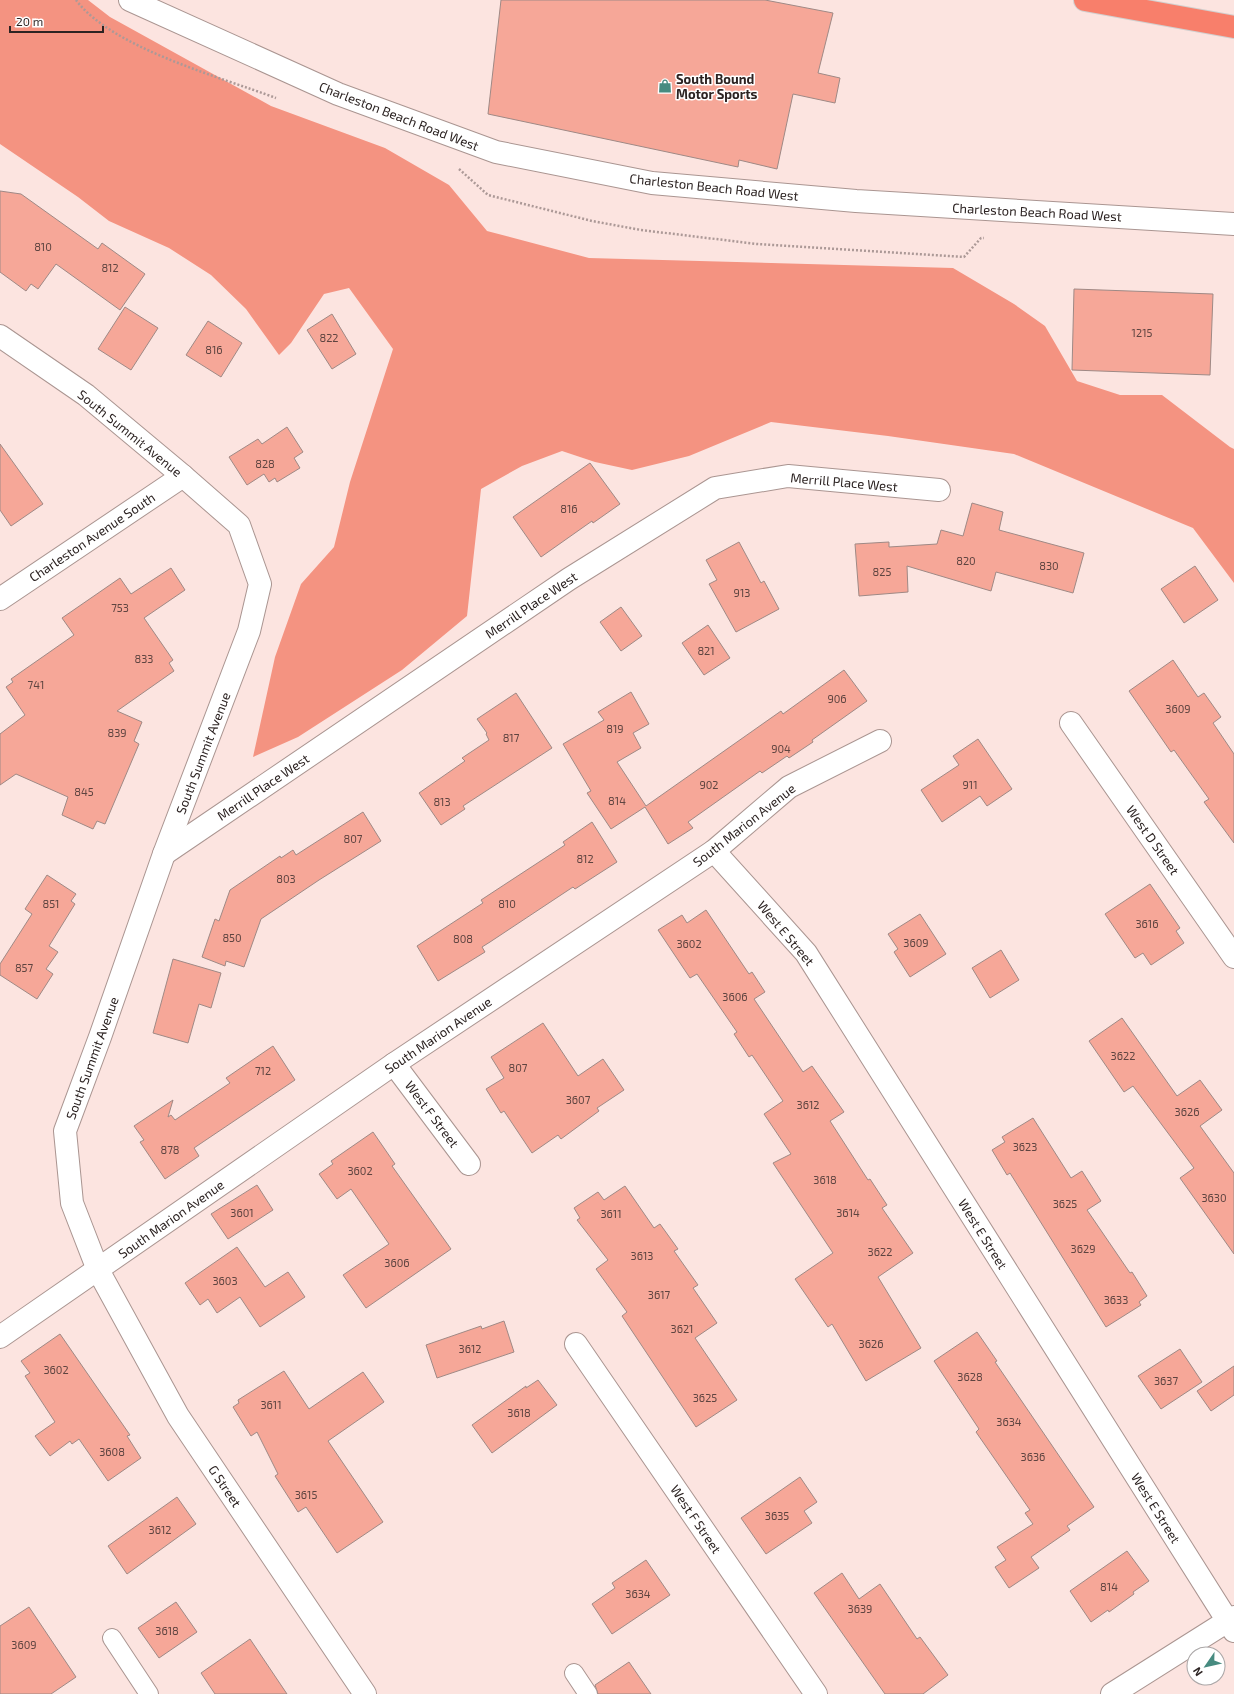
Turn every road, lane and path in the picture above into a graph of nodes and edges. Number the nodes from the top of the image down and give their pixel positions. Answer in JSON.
{"nodes":[{"id":1,"x":130,"y":0,"type":"edge"},
{"id":2,"x":1085,"y":0,"type":"edge"},
{"id":3,"x":1234,"y":27,"type":"edge"},
{"id":4,"x":1234,"y":224,"type":"edge"},
{"id":5,"x":0,"y":336,"type":"edge"},
{"id":6,"x":183,"y":476,"type":"junction"},
{"id":7,"x":939,"y":490,"type":"dead end"},
{"id":8,"x":0,"y":599,"type":"edge"},
{"id":9,"x":1071,"y":723,"type":"dead end"},
{"id":10,"x":880,"y":741,"type":"dead end"},
{"id":11,"x":714,"y":851,"type":"junction"},
{"id":12,"x":164,"y":854,"type":"junction"},
{"id":13,"x":1234,"y":957,"type":"edge"},
{"id":14,"x":394,"y":1064,"type":"junction"},
{"id":15,"x":469,"y":1164,"type":"dead end"},
{"id":16,"x":98,"y":1270,"type":"junction"},
{"id":17,"x":0,"y":1337,"type":"edge"},
{"id":18,"x":576,"y":1344,"type":"dead end"},
{"id":19,"x":1232,"y":1623,"type":"edge"},
{"id":20,"x":112,"y":1638,"type":"dead end"},
{"id":21,"x":574,"y":1673,"type":"dead end"},
{"id":22,"x":149,"y":1694,"type":"edge"},
{"id":23,"x":365,"y":1694,"type":"edge"},
{"id":24,"x":588,"y":1694,"type":"edge"},
{"id":25,"x":816,"y":1694,"type":"edge"},
{"id":26,"x":1112,"y":1694,"type":"edge"}],
"edges":[{"from":1,"to":4,"type":"street","name":"Charleston Beach Road West"},
{"from":2,"to":3,"type":"highway"},
{"from":5,"to":6,"type":"street","name":"South Summit Avenue"},
{"from":6,"to":8,"type":"street","name":"Charleston Avenue South"},
{"from":6,"to":12,"type":"street","name":"South Summit Avenue"},
{"from":7,"to":12,"type":"street","name":"Merrill Place West"},
{"from":9,"to":13,"type":"street","name":"West D Street"},
{"from":10,"to":11,"type":"street","name":"South Marion Avenue"},
{"from":11,"to":14,"type":"street","name":"South Marion Avenue"},
{"from":11,"to":19,"type":"street","name":"West E Street"},
{"from":12,"to":16,"type":"street","name":"South Summit Avenue"},
{"from":14,"to":15,"type":"street","name":"West F Street"},
{"from":14,"to":16,"type":"street","name":"South Marion Avenue"},
{"from":16,"to":17,"type":"street","name":"South Marion Avenue"},
{"from":16,"to":23,"type":"street","name":"G Street"},
{"from":18,"to":25,"type":"street","name":"West F Street"},
{"from":19,"to":26,"type":"street"},
{"from":20,"to":22,"type":"lane"},
{"from":21,"to":24,"type":"lane"}]}
